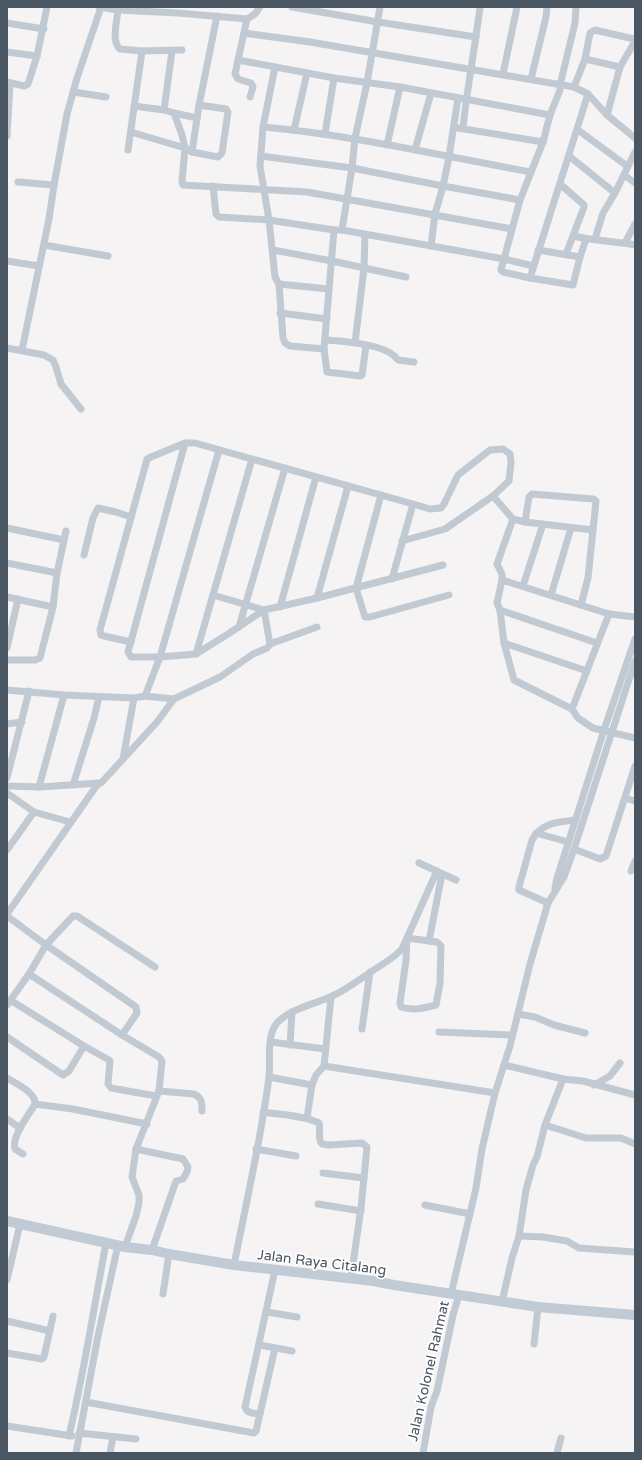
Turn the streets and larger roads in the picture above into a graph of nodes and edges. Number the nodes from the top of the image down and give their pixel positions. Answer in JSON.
{"nodes":[{"id":1,"x":47,"y":7,"type":"edge"},
{"id":2,"x":100,"y":7,"type":"edge"},
{"id":3,"x":260,"y":7,"type":"edge"},
{"id":4,"x":292,"y":7,"type":"edge"},
{"id":5,"x":380,"y":7,"type":"edge"},
{"id":6,"x":480,"y":7,"type":"edge"},
{"id":7,"x":517,"y":7,"type":"edge"},
{"id":8,"x":547,"y":7,"type":"edge"},
{"id":9,"x":576,"y":7,"type":"edge"},
{"id":10,"x":155,"y":9,"type":"edge"},
{"id":11,"x":118,"y":10,"type":"junction"},
{"id":12,"x":216,"y":16,"type":"junction"},
{"id":13,"x":247,"y":19,"type":"junction"},
{"id":14,"x":378,"y":22,"type":"junction"},
{"id":15,"x":7,"y":23,"type":"edge"},
{"id":16,"x":44,"y":30,"type":"junction"},
{"id":17,"x":244,"y":33,"type":"junction"},
{"id":18,"x":476,"y":37,"type":"junction"},
{"id":19,"x":182,"y":50,"type":"dead end"},
{"id":20,"x":142,"y":51,"type":"junction"},
{"id":21,"x":172,"y":51,"type":"junction"},
{"id":22,"x":7,"y":52,"type":"edge"},
{"id":23,"x":372,"y":53,"type":"junction"},
{"id":24,"x":37,"y":56,"type":"junction"},
{"id":25,"x":585,"y":59,"type":"junction"},
{"id":26,"x":238,"y":60,"type":"junction"},
{"id":27,"x":275,"y":67,"type":"junction"},
{"id":28,"x":620,"y":67,"type":"junction"},
{"id":29,"x":472,"y":69,"type":"junction"},
{"id":30,"x":307,"y":73,"type":"junction"},
{"id":31,"x":503,"y":74,"type":"junction"},
{"id":32,"x":334,"y":78,"type":"junction"},
{"id":33,"x":531,"y":79,"type":"junction"},
{"id":34,"x":8,"y":83,"type":"edge"},
{"id":35,"x":367,"y":83,"type":"junction"},
{"id":36,"x":560,"y":85,"type":"junction"},
{"id":37,"x":400,"y":87,"type":"junction"},
{"id":38,"x":574,"y":87,"type":"junction"},
{"id":39,"x":73,"y":92,"type":"junction"},
{"id":40,"x":431,"y":93,"type":"junction"},
{"id":41,"x":588,"y":94,"type":"junction"},
{"id":42,"x":106,"y":97,"type":"dead end"},
{"id":43,"x":250,"y":97,"type":"dead end"},
{"id":44,"x":458,"y":98,"type":"junction"},
{"id":45,"x":466,"y":100,"type":"junction"},
{"id":46,"x":198,"y":105,"type":"junction"},
{"id":47,"x":134,"y":106,"type":"junction"},
{"id":48,"x":164,"y":110,"type":"junction"},
{"id":49,"x":174,"y":113,"type":"junction"},
{"id":50,"x":550,"y":115,"type":"junction"},
{"id":51,"x":607,"y":115,"type":"junction"},
{"id":52,"x":197,"y":118,"type":"junction"},
{"id":53,"x":264,"y":127,"type":"junction"},
{"id":54,"x":454,"y":127,"type":"junction"},
{"id":55,"x":463,"y":128,"type":"junction"},
{"id":56,"x":294,"y":130,"type":"junction"},
{"id":57,"x":578,"y":130,"type":"junction"},
{"id":58,"x":131,"y":132,"type":"junction"},
{"id":59,"x":325,"y":134,"type":"junction"},
{"id":60,"x":7,"y":136,"type":"edge"},
{"id":61,"x":355,"y":138,"type":"junction"},
{"id":62,"x":635,"y":138,"type":"edge"},
{"id":63,"x":543,"y":142,"type":"junction"},
{"id":64,"x":387,"y":145,"type":"junction"},
{"id":65,"x":128,"y":150,"type":"dead end"},
{"id":66,"x":188,"y":150,"type":"junction"},
{"id":67,"x":416,"y":150,"type":"junction"},
{"id":68,"x":635,"y":152,"type":"edge"},
{"id":69,"x":261,"y":156,"type":"junction"},
{"id":70,"x":569,"y":156,"type":"junction"},
{"id":71,"x":449,"y":157,"type":"junction"},
{"id":72,"x":627,"y":166,"type":"junction"},
{"id":73,"x":352,"y":168,"type":"junction"},
{"id":74,"x":531,"y":172,"type":"junction"},
{"id":75,"x":624,"y":175,"type":"junction"},
{"id":76,"x":18,"y":182,"type":"dead end"},
{"id":77,"x":635,"y":183,"type":"edge"},
{"id":78,"x":560,"y":184,"type":"junction"},
{"id":79,"x":54,"y":185,"type":"junction"},
{"id":80,"x":213,"y":186,"type":"junction"},
{"id":81,"x":443,"y":186,"type":"junction"},
{"id":82,"x":264,"y":189,"type":"junction"},
{"id":83,"x":615,"y":193,"type":"junction"},
{"id":84,"x":347,"y":200,"type":"junction"},
{"id":85,"x":520,"y":200,"type":"junction"},
{"id":86,"x":435,"y":214,"type":"junction"},
{"id":87,"x":269,"y":220,"type":"junction"},
{"id":88,"x":635,"y":224,"type":"edge"},
{"id":89,"x":512,"y":229,"type":"junction"},
{"id":90,"x":334,"y":230,"type":"junction"},
{"id":91,"x":342,"y":230,"type":"junction"},
{"id":92,"x":365,"y":234,"type":"junction"},
{"id":93,"x":574,"y":236,"type":"junction"},
{"id":94,"x":586,"y":239,"type":"junction"},
{"id":95,"x":595,"y":239,"type":"junction"},
{"id":96,"x":625,"y":243,"type":"junction"},
{"id":97,"x":44,"y":245,"type":"junction"},
{"id":98,"x":635,"y":245,"type":"edge"},
{"id":99,"x":430,"y":246,"type":"junction"},
{"id":100,"x":273,"y":250,"type":"junction"},
{"id":101,"x":538,"y":250,"type":"junction"},
{"id":102,"x":566,"y":254,"type":"junction"},
{"id":103,"x":108,"y":256,"type":"dead end"},
{"id":104,"x":580,"y":257,"type":"junction"},
{"id":105,"x":504,"y":259,"type":"junction"},
{"id":106,"x":7,"y":261,"type":"edge"},
{"id":107,"x":332,"y":261,"type":"junction"},
{"id":108,"x":39,"y":266,"type":"junction"},
{"id":109,"x":533,"y":266,"type":"junction"},
{"id":110,"x":364,"y":268,"type":"junction"},
{"id":111,"x":406,"y":277,"type":"dead end"},
{"id":112,"x":530,"y":278,"type":"junction"},
{"id":113,"x":279,"y":284,"type":"junction"},
{"id":114,"x":329,"y":289,"type":"junction"},
{"id":115,"x":280,"y":313,"type":"junction"},
{"id":116,"x":327,"y":319,"type":"junction"},
{"id":117,"x":325,"y":340,"type":"junction"},
{"id":118,"x":355,"y":343,"type":"junction"},
{"id":119,"x":366,"y":346,"type":"junction"},
{"id":120,"x":7,"y":348,"type":"edge"},
{"id":121,"x":324,"y":349,"type":"junction"},
{"id":122,"x":22,"y":350,"type":"junction"},
{"id":123,"x":414,"y":362,"type":"dead end"},
{"id":124,"x":81,"y":409,"type":"dead end"},
{"id":125,"x":185,"y":443,"type":"junction"},
{"id":126,"x":219,"y":450,"type":"junction"},
{"id":127,"x":252,"y":459,"type":"junction"},
{"id":128,"x":285,"y":468,"type":"junction"},
{"id":129,"x":316,"y":477,"type":"junction"},
{"id":130,"x":348,"y":486,"type":"junction"},
{"id":131,"x":381,"y":495,"type":"junction"},
{"id":132,"x":495,"y":499,"type":"junction"},
{"id":133,"x":412,"y":504,"type":"junction"},
{"id":134,"x":131,"y":517,"type":"junction"},
{"id":135,"x":512,"y":517,"type":"junction"},
{"id":136,"x":525,"y":522,"type":"junction"},
{"id":137,"x":543,"y":524,"type":"junction"},
{"id":138,"x":7,"y":528,"type":"edge"},
{"id":139,"x":571,"y":528,"type":"junction"},
{"id":140,"x":66,"y":530,"type":"dead end"},
{"id":141,"x":593,"y":530,"type":"junction"},
{"id":142,"x":64,"y":540,"type":"junction"},
{"id":143,"x":402,"y":541,"type":"junction"},
{"id":144,"x":84,"y":555,"type":"dead end"},
{"id":145,"x":7,"y":563,"type":"edge"},
{"id":146,"x":443,"y":565,"type":"dead end"},
{"id":147,"x":57,"y":573,"type":"junction"},
{"id":148,"x":392,"y":579,"type":"junction"},
{"id":149,"x":502,"y":580,"type":"junction"},
{"id":150,"x":523,"y":586,"type":"junction"},
{"id":151,"x":356,"y":588,"type":"junction"},
{"id":152,"x":213,"y":595,"type":"junction"},
{"id":153,"x":449,"y":595,"type":"dead end"},
{"id":154,"x":550,"y":595,"type":"junction"},
{"id":155,"x":7,"y":597,"type":"edge"},
{"id":156,"x":317,"y":598,"type":"junction"},
{"id":157,"x":18,"y":599,"type":"junction"},
{"id":158,"x":245,"y":604,"type":"junction"},
{"id":159,"x":581,"y":605,"type":"junction"},
{"id":160,"x":53,"y":607,"type":"junction"},
{"id":161,"x":280,"y":607,"type":"junction"},
{"id":162,"x":264,"y":610,"type":"junction"},
{"id":163,"x":500,"y":610,"type":"junction"},
{"id":164,"x":609,"y":614,"type":"junction"},
{"id":165,"x":635,"y":617,"type":"edge"},
{"id":166,"x":239,"y":627,"type":"junction"},
{"id":167,"x":317,"y":627,"type":"dead end"},
{"id":168,"x":635,"y":639,"type":"edge"},
{"id":169,"x":131,"y":642,"type":"junction"},
{"id":170,"x":504,"y":643,"type":"junction"},
{"id":171,"x":597,"y":643,"type":"junction"},
{"id":172,"x":270,"y":644,"type":"junction"},
{"id":173,"x":7,"y":648,"type":"edge"},
{"id":174,"x":196,"y":654,"type":"junction"},
{"id":175,"x":160,"y":657,"type":"junction"},
{"id":176,"x":7,"y":660,"type":"edge"},
{"id":177,"x":635,"y":661,"type":"edge"},
{"id":178,"x":587,"y":671,"type":"junction"},
{"id":179,"x":7,"y":690,"type":"edge"},
{"id":180,"x":29,"y":691,"type":"junction"},
{"id":181,"x":64,"y":695,"type":"junction"},
{"id":182,"x":145,"y":696,"type":"junction"},
{"id":183,"x":99,"y":697,"type":"junction"},
{"id":184,"x":134,"y":698,"type":"junction"},
{"id":185,"x":174,"y":699,"type":"junction"},
{"id":186,"x":572,"y":709,"type":"junction"},
{"id":187,"x":22,"y":722,"type":"junction"},
{"id":188,"x":7,"y":724,"type":"edge"},
{"id":189,"x":607,"y":731,"type":"junction"},
{"id":190,"x":635,"y":738,"type":"edge"},
{"id":191,"x":123,"y":759,"type":"junction"},
{"id":192,"x":635,"y":766,"type":"edge"},
{"id":193,"x":7,"y":778,"type":"edge"},
{"id":194,"x":102,"y":782,"type":"junction"},
{"id":195,"x":73,"y":785,"type":"junction"},
{"id":196,"x":7,"y":786,"type":"edge"},
{"id":197,"x":39,"y":787,"type":"junction"},
{"id":198,"x":7,"y":793,"type":"edge"},
{"id":199,"x":625,"y":798,"type":"junction"},
{"id":200,"x":635,"y":801,"type":"edge"},
{"id":201,"x":34,"y":812,"type":"junction"},
{"id":202,"x":576,"y":820,"type":"junction"},
{"id":203,"x":70,"y":822,"type":"junction"},
{"id":204,"x":536,"y":834,"type":"junction"},
{"id":205,"x":10,"y":838,"type":"edge"},
{"id":206,"x":568,"y":842,"type":"junction"},
{"id":207,"x":574,"y":849,"type":"junction"},
{"id":208,"x":7,"y":850,"type":"edge"},
{"id":209,"x":635,"y":861,"type":"edge"},
{"id":210,"x":419,"y":863,"type":"dead end"},
{"id":211,"x":631,"y":871,"type":"dead end"},
{"id":212,"x":440,"y":873,"type":"junction"},
{"id":213,"x":456,"y":880,"type":"dead end"},
{"id":214,"x":554,"y":892,"type":"junction"},
{"id":215,"x":548,"y":903,"type":"junction"},
{"id":216,"x":7,"y":915,"type":"edge"},
{"id":217,"x":407,"y":938,"type":"junction"},
{"id":218,"x":429,"y":941,"type":"junction"},
{"id":219,"x":46,"y":945,"type":"junction"},
{"id":220,"x":155,"y":967,"type":"dead end"},
{"id":221,"x":370,"y":972,"type":"junction"},
{"id":222,"x":29,"y":974,"type":"junction"},
{"id":223,"x":331,"y":997,"type":"junction"},
{"id":224,"x":9,"y":1003,"type":"edge"},
{"id":225,"x":292,"y":1012,"type":"junction"},
{"id":226,"x":518,"y":1014,"type":"junction"},
{"id":227,"x":362,"y":1029,"type":"dead end"},
{"id":228,"x":439,"y":1032,"type":"dead end"},
{"id":229,"x":585,"y":1033,"type":"dead end"},
{"id":230,"x":122,"y":1035,"type":"junction"},
{"id":231,"x":512,"y":1035,"type":"junction"},
{"id":232,"x":7,"y":1037,"type":"edge"},
{"id":233,"x":271,"y":1042,"type":"junction"},
{"id":234,"x":290,"y":1045,"type":"junction"},
{"id":235,"x":84,"y":1046,"type":"junction"},
{"id":236,"x":325,"y":1049,"type":"junction"},
{"id":237,"x":620,"y":1063,"type":"dead end"},
{"id":238,"x":324,"y":1066,"type":"junction"},
{"id":239,"x":504,"y":1066,"type":"junction"},
{"id":240,"x":269,"y":1077,"type":"junction"},
{"id":241,"x":7,"y":1078,"type":"edge"},
{"id":242,"x":563,"y":1079,"type":"junction"},
{"id":243,"x":312,"y":1085,"type":"junction"},
{"id":244,"x":594,"y":1085,"type":"junction"},
{"id":245,"x":157,"y":1093,"type":"junction"},
{"id":246,"x":495,"y":1093,"type":"junction"},
{"id":247,"x":635,"y":1095,"type":"edge"},
{"id":248,"x":36,"y":1104,"type":"junction"},
{"id":249,"x":202,"y":1112,"type":"dead end"},
{"id":250,"x":263,"y":1112,"type":"junction"},
{"id":251,"x":307,"y":1118,"type":"junction"},
{"id":252,"x":7,"y":1119,"type":"edge"},
{"id":253,"x":147,"y":1124,"type":"junction"},
{"id":254,"x":545,"y":1125,"type":"junction"},
{"id":255,"x":20,"y":1128,"type":"junction"},
{"id":256,"x":635,"y":1144,"type":"edge"},
{"id":257,"x":136,"y":1149,"type":"junction"},
{"id":258,"x":256,"y":1149,"type":"junction"},
{"id":259,"x":23,"y":1154,"type":"dead end"},
{"id":260,"x":296,"y":1156,"type":"dead end"},
{"id":261,"x":323,"y":1173,"type":"dead end"},
{"id":262,"x":364,"y":1178,"type":"junction"},
{"id":263,"x":318,"y":1204,"type":"dead end"},
{"id":264,"x":424,"y":1205,"type":"dead end"},
{"id":265,"x":361,"y":1211,"type":"junction"},
{"id":266,"x":470,"y":1214,"type":"junction"},
{"id":267,"x":7,"y":1221,"type":"edge"},
{"id":268,"x":20,"y":1224,"type":"junction"},
{"id":269,"x":519,"y":1236,"type":"junction"},
{"id":270,"x":106,"y":1243,"type":"junction"},
{"id":271,"x":121,"y":1246,"type":"junction"},
{"id":272,"x":152,"y":1250,"type":"junction"},
{"id":273,"x":635,"y":1252,"type":"edge"},
{"id":274,"x":169,"y":1254,"type":"junction"},
{"id":275,"x":234,"y":1265,"type":"junction"},
{"id":276,"x":275,"y":1270,"type":"junction"},
{"id":277,"x":351,"y":1278,"type":"junction"},
{"id":278,"x":7,"y":1280,"type":"edge"},
{"id":279,"x":163,"y":1294,"type":"dead end"},
{"id":280,"x":455,"y":1295,"type":"junction"},
{"id":281,"x":502,"y":1302,"type":"junction"},
{"id":282,"x":538,"y":1307,"type":"junction"},
{"id":283,"x":266,"y":1312,"type":"junction"},
{"id":284,"x":635,"y":1315,"type":"edge"},
{"id":285,"x":53,"y":1316,"type":"dead end"},
{"id":286,"x":297,"y":1317,"type":"dead end"},
{"id":287,"x":7,"y":1322,"type":"edge"},
{"id":288,"x":50,"y":1331,"type":"junction"},
{"id":289,"x":89,"y":1334,"type":"junction"},
{"id":290,"x":98,"y":1336,"type":"junction"},
{"id":291,"x":534,"y":1344,"type":"dead end"},
{"id":292,"x":260,"y":1345,"type":"junction"},
{"id":293,"x":275,"y":1348,"type":"junction"},
{"id":294,"x":292,"y":1351,"type":"dead end"},
{"id":295,"x":7,"y":1353,"type":"edge"},
{"id":296,"x":86,"y":1402,"type":"junction"},
{"id":297,"x":260,"y":1414,"type":"junction"},
{"id":298,"x":7,"y":1426,"type":"edge"},
{"id":299,"x":79,"y":1435,"type":"junction"},
{"id":300,"x":69,"y":1436,"type":"junction"},
{"id":301,"x":113,"y":1438,"type":"junction"},
{"id":302,"x":561,"y":1438,"type":"dead end"},
{"id":303,"x":136,"y":1439,"type":"dead end"},
{"id":304,"x":76,"y":1453,"type":"edge"},
{"id":305,"x":110,"y":1453,"type":"edge"},
{"id":306,"x":423,"y":1453,"type":"edge"},
{"id":307,"x":557,"y":1453,"type":"edge"}],
"edges":[{"from":1,"to":16,"type":"street"},
{"from":2,"to":11,"type":"street"},
{"from":2,"to":39,"type":"street"},
{"from":3,"to":13,"type":"street"},
{"from":4,"to":14,"type":"street"},
{"from":5,"to":14,"type":"street"},
{"from":6,"to":18,"type":"street"},
{"from":7,"to":31,"type":"street"},
{"from":8,"to":33,"type":"street"},
{"from":9,"to":36,"type":"street"},
{"from":10,"to":11,"type":"street"},
{"from":10,"to":12,"type":"street"},
{"from":11,"to":20,"type":"street"},
{"from":12,"to":13,"type":"street"},
{"from":12,"to":46,"type":"street"},
{"from":13,"to":17,"type":"street"},
{"from":14,"to":18,"type":"street"},
{"from":14,"to":23,"type":"street"},
{"from":15,"to":16,"type":"street"},
{"from":16,"to":24,"type":"street"},
{"from":17,"to":23,"type":"street"},
{"from":17,"to":26,"type":"street"},
{"from":18,"to":29,"type":"street"},
{"from":19,"to":21,"type":"street"},
{"from":20,"to":21,"type":"street"},
{"from":20,"to":47,"type":"street"},
{"from":21,"to":48,"type":"street"},
{"from":22,"to":24,"type":"street"},
{"from":23,"to":29,"type":"street"},
{"from":23,"to":35,"type":"street"},
{"from":24,"to":34,"type":"street"},
{"from":25,"to":28,"type":"street"},
{"from":25,"to":28,"type":"street"},
{"from":25,"to":38,"type":"street"},
{"from":26,"to":27,"type":"street"},
{"from":26,"to":43,"type":"street"},
{"from":27,"to":30,"type":"street"},
{"from":27,"to":53,"type":"street"},
{"from":28,"to":51,"type":"street"},
{"from":29,"to":31,"type":"street"},
{"from":29,"to":45,"type":"street"},
{"from":30,"to":32,"type":"street"},
{"from":30,"to":56,"type":"street"},
{"from":31,"to":33,"type":"street"},
{"from":32,"to":35,"type":"street"},
{"from":32,"to":59,"type":"street"},
{"from":33,"to":36,"type":"street"},
{"from":34,"to":60,"type":"street"},
{"from":35,"to":37,"type":"street"},
{"from":35,"to":61,"type":"street"},
{"from":36,"to":38,"type":"street"},
{"from":36,"to":50,"type":"street"},
{"from":37,"to":40,"type":"street"},
{"from":37,"to":64,"type":"street"},
{"from":38,"to":41,"type":"street"},
{"from":39,"to":42,"type":"street"},
{"from":39,"to":79,"type":"street"},
{"from":40,"to":44,"type":"street"},
{"from":40,"to":67,"type":"street"},
{"from":41,"to":51,"type":"street"},
{"from":41,"to":57,"type":"street"},
{"from":44,"to":45,"type":"street"},
{"from":44,"to":54,"type":"street"},
{"from":45,"to":50,"type":"street"},
{"from":45,"to":55,"type":"street"},
{"from":46,"to":52,"type":"street"},
{"from":46,"to":66,"type":"street"},
{"from":47,"to":48,"type":"street"},
{"from":47,"to":58,"type":"street"},
{"from":48,"to":49,"type":"street"},
{"from":49,"to":52,"type":"street"},
{"from":49,"to":66,"type":"street"},
{"from":50,"to":63,"type":"street"},
{"from":51,"to":62,"type":"street"},
{"from":52,"to":66,"type":"street"},
{"from":53,"to":56,"type":"street"},
{"from":53,"to":69,"type":"street"},
{"from":54,"to":55,"type":"street"},
{"from":54,"to":71,"type":"street"},
{"from":55,"to":63,"type":"street"},
{"from":56,"to":59,"type":"street"},
{"from":57,"to":70,"type":"street"},
{"from":57,"to":72,"type":"street"},
{"from":58,"to":65,"type":"street"},
{"from":58,"to":66,"type":"street"},
{"from":59,"to":61,"type":"street"},
{"from":61,"to":64,"type":"street"},
{"from":61,"to":73,"type":"street"},
{"from":63,"to":74,"type":"street"},
{"from":64,"to":67,"type":"street"},
{"from":66,"to":80,"type":"street"},
{"from":67,"to":71,"type":"street"},
{"from":68,"to":72,"type":"street"},
{"from":69,"to":73,"type":"street"},
{"from":69,"to":82,"type":"street"},
{"from":70,"to":78,"type":"street"},
{"from":70,"to":83,"type":"street"},
{"from":71,"to":74,"type":"street"},
{"from":71,"to":81,"type":"street"},
{"from":72,"to":75,"type":"street"},
{"from":73,"to":81,"type":"street"},
{"from":73,"to":84,"type":"street"},
{"from":74,"to":85,"type":"street"},
{"from":75,"to":77,"type":"street"},
{"from":75,"to":83,"type":"street"},
{"from":76,"to":79,"type":"street"},
{"from":78,"to":93,"type":"street"},
{"from":78,"to":101,"type":"street"},
{"from":79,"to":97,"type":"street"},
{"from":80,"to":82,"type":"street"},
{"from":80,"to":87,"type":"street"},
{"from":81,"to":85,"type":"street"},
{"from":81,"to":86,"type":"street"},
{"from":82,"to":84,"type":"street"},
{"from":82,"to":87,"type":"street"},
{"from":83,"to":95,"type":"street"},
{"from":84,"to":86,"type":"street"},
{"from":84,"to":91,"type":"street"},
{"from":85,"to":89,"type":"street"},
{"from":86,"to":89,"type":"street"},
{"from":86,"to":99,"type":"street"},
{"from":87,"to":90,"type":"street"},
{"from":87,"to":100,"type":"street"},
{"from":88,"to":96,"type":"street"},
{"from":89,"to":105,"type":"street"},
{"from":90,"to":91,"type":"street"},
{"from":90,"to":107,"type":"street"},
{"from":91,"to":92,"type":"street"},
{"from":92,"to":99,"type":"street"},
{"from":92,"to":110,"type":"street"},
{"from":93,"to":94,"type":"street"},
{"from":93,"to":102,"type":"street"},
{"from":94,"to":95,"type":"street"},
{"from":94,"to":104,"type":"street"},
{"from":95,"to":96,"type":"street"},
{"from":96,"to":98,"type":"street"},
{"from":97,"to":103,"type":"street"},
{"from":97,"to":108,"type":"street"},
{"from":99,"to":105,"type":"street"},
{"from":100,"to":107,"type":"street"},
{"from":100,"to":113,"type":"street"},
{"from":101,"to":102,"type":"street"},
{"from":101,"to":109,"type":"street"},
{"from":102,"to":104,"type":"street"},
{"from":104,"to":112,"type":"street"},
{"from":105,"to":109,"type":"street"},
{"from":105,"to":112,"type":"street"},
{"from":106,"to":108,"type":"street"},
{"from":107,"to":110,"type":"street"},
{"from":107,"to":114,"type":"street"},
{"from":108,"to":122,"type":"street"},
{"from":109,"to":112,"type":"street"},
{"from":110,"to":111,"type":"street"},
{"from":110,"to":118,"type":"street"},
{"from":113,"to":114,"type":"street"},
{"from":113,"to":115,"type":"street"},
{"from":114,"to":116,"type":"street"},
{"from":115,"to":116,"type":"street"},
{"from":115,"to":121,"type":"street"},
{"from":116,"to":117,"type":"street"},
{"from":117,"to":118,"type":"street"},
{"from":117,"to":121,"type":"street"},
{"from":118,"to":119,"type":"street"},
{"from":119,"to":121,"type":"street"},
{"from":119,"to":123,"type":"street"},
{"from":120,"to":122,"type":"street"},
{"from":122,"to":124,"type":"street"},
{"from":125,"to":126,"type":"street"},
{"from":125,"to":134,"type":"street"},
{"from":125,"to":169,"type":"street"},
{"from":126,"to":127,"type":"street"},
{"from":126,"to":175,"type":"street"},
{"from":127,"to":128,"type":"street"},
{"from":127,"to":152,"type":"street"},
{"from":128,"to":129,"type":"street"},
{"from":128,"to":158,"type":"street"},
{"from":129,"to":130,"type":"street"},
{"from":129,"to":161,"type":"street"},
{"from":130,"to":131,"type":"street"},
{"from":130,"to":156,"type":"street"},
{"from":131,"to":133,"type":"street"},
{"from":131,"to":151,"type":"street"},
{"from":132,"to":133,"type":"street"},
{"from":132,"to":135,"type":"street"},
{"from":132,"to":143,"type":"street"},
{"from":133,"to":143,"type":"street"},
{"from":134,"to":144,"type":"street"},
{"from":134,"to":169,"type":"street"},
{"from":135,"to":136,"type":"street"},
{"from":135,"to":149,"type":"street"},
{"from":136,"to":137,"type":"street"},
{"from":136,"to":141,"type":"street"},
{"from":137,"to":139,"type":"street"},
{"from":137,"to":150,"type":"street"},
{"from":138,"to":142,"type":"street"},
{"from":139,"to":141,"type":"street"},
{"from":139,"to":154,"type":"street"},
{"from":140,"to":142,"type":"street"},
{"from":141,"to":159,"type":"street"},
{"from":142,"to":147,"type":"street"},
{"from":143,"to":148,"type":"street"},
{"from":145,"to":147,"type":"street"},
{"from":146,"to":148,"type":"street"},
{"from":147,"to":160,"type":"street"},
{"from":148,"to":151,"type":"street"},
{"from":149,"to":150,"type":"street"},
{"from":149,"to":163,"type":"street"},
{"from":150,"to":154,"type":"street"},
{"from":151,"to":153,"type":"street"},
{"from":151,"to":156,"type":"street"},
{"from":152,"to":158,"type":"street"},
{"from":152,"to":174,"type":"street"},
{"from":154,"to":159,"type":"street"},
{"from":155,"to":157,"type":"street"},
{"from":156,"to":161,"type":"street"},
{"from":157,"to":160,"type":"street"},
{"from":157,"to":173,"type":"street"},
{"from":158,"to":162,"type":"street"},
{"from":158,"to":166,"type":"street"},
{"from":159,"to":164,"type":"street"},
{"from":160,"to":176,"type":"street"},
{"from":161,"to":162,"type":"street"},
{"from":162,"to":166,"type":"street"},
{"from":162,"to":172,"type":"street"},
{"from":163,"to":170,"type":"street"},
{"from":163,"to":171,"type":"street"},
{"from":164,"to":165,"type":"street"},
{"from":164,"to":171,"type":"street"},
{"from":166,"to":174,"type":"street"},
{"from":167,"to":172,"type":"street"},
{"from":168,"to":189,"type":"street"},
{"from":169,"to":175,"type":"street"},
{"from":170,"to":178,"type":"street"},
{"from":170,"to":186,"type":"street"},
{"from":171,"to":178,"type":"street"},
{"from":172,"to":185,"type":"street"},
{"from":174,"to":175,"type":"street"},
{"from":175,"to":182,"type":"street"},
{"from":177,"to":189,"type":"street"},
{"from":178,"to":186,"type":"street"},
{"from":179,"to":180,"type":"street"},
{"from":180,"to":181,"type":"street"},
{"from":180,"to":187,"type":"street"},
{"from":181,"to":183,"type":"street"},
{"from":181,"to":197,"type":"street"},
{"from":182,"to":184,"type":"street"},
{"from":182,"to":185,"type":"street"},
{"from":183,"to":184,"type":"street"},
{"from":183,"to":195,"type":"street"},
{"from":184,"to":191,"type":"street"},
{"from":185,"to":191,"type":"street"},
{"from":186,"to":189,"type":"street"},
{"from":187,"to":188,"type":"street"},
{"from":187,"to":193,"type":"street"},
{"from":189,"to":190,"type":"street"},
{"from":189,"to":202,"type":"street"},
{"from":189,"to":207,"type":"street"},
{"from":191,"to":194,"type":"street"},
{"from":192,"to":199,"type":"street"},
{"from":194,"to":195,"type":"street"},
{"from":194,"to":203,"type":"street"},
{"from":195,"to":197,"type":"street"},
{"from":196,"to":197,"type":"street"},
{"from":198,"to":201,"type":"street"},
{"from":199,"to":200,"type":"street"},
{"from":199,"to":207,"type":"street"},
{"from":201,"to":203,"type":"street"},
{"from":201,"to":205,"type":"street"},
{"from":202,"to":204,"type":"street"},
{"from":202,"to":206,"type":"street"},
{"from":203,"to":216,"type":"street"},
{"from":204,"to":206,"type":"street"},
{"from":204,"to":215,"type":"street"},
{"from":205,"to":208,"type":"street"},
{"from":206,"to":214,"type":"street"},
{"from":207,"to":214,"type":"street"},
{"from":209,"to":211,"type":"street"},
{"from":210,"to":212,"type":"street"},
{"from":212,"to":213,"type":"street"},
{"from":212,"to":217,"type":"street"},
{"from":212,"to":218,"type":"street"},
{"from":214,"to":215,"type":"street","name":"Jalan Kolonel Rahmat"},
{"from":215,"to":226,"type":"street","name":"Jalan Kolonel Rahmat"},
{"from":216,"to":219,"type":"street"},
{"from":217,"to":218,"type":"street"},
{"from":217,"to":218,"type":"street"},
{"from":217,"to":221,"type":"street"},
{"from":219,"to":220,"type":"street"},
{"from":219,"to":222,"type":"street"},
{"from":219,"to":230,"type":"street"},
{"from":221,"to":223,"type":"street"},
{"from":221,"to":227,"type":"street"},
{"from":222,"to":224,"type":"street"},
{"from":222,"to":230,"type":"street"},
{"from":223,"to":225,"type":"street"},
{"from":223,"to":236,"type":"street"},
{"from":224,"to":235,"type":"street"},
{"from":225,"to":233,"type":"street"},
{"from":225,"to":234,"type":"street"},
{"from":226,"to":229,"type":"street"},
{"from":226,"to":231,"type":"street","name":"Jalan Kolonel Rahmat"},
{"from":228,"to":231,"type":"street"},
{"from":230,"to":245,"type":"street"},
{"from":231,"to":239,"type":"street","name":"Jalan Kolonel Rahmat"},
{"from":232,"to":235,"type":"street"},
{"from":233,"to":234,"type":"street"},
{"from":233,"to":240,"type":"street"},
{"from":234,"to":236,"type":"street"},
{"from":235,"to":245,"type":"street"},
{"from":236,"to":238,"type":"street"},
{"from":237,"to":244,"type":"street"},
{"from":238,"to":243,"type":"street"},
{"from":238,"to":246,"type":"street"},
{"from":239,"to":242,"type":"street"},
{"from":239,"to":246,"type":"street","name":"Jalan Kolonel Rahmat"},
{"from":240,"to":243,"type":"street"},
{"from":240,"to":250,"type":"street"},
{"from":241,"to":248,"type":"street"},
{"from":242,"to":244,"type":"street"},
{"from":242,"to":254,"type":"street"},
{"from":243,"to":251,"type":"street"},
{"from":244,"to":247,"type":"street"},
{"from":245,"to":249,"type":"street"},
{"from":245,"to":253,"type":"street"},
{"from":246,"to":266,"type":"street","name":"Jalan Kolonel Rahmat"},
{"from":248,"to":253,"type":"street"},
{"from":248,"to":255,"type":"street"},
{"from":250,"to":251,"type":"street"},
{"from":250,"to":258,"type":"street"},
{"from":251,"to":262,"type":"street"},
{"from":252,"to":255,"type":"street"},
{"from":253,"to":257,"type":"street"},
{"from":254,"to":256,"type":"street"},
{"from":254,"to":269,"type":"street"},
{"from":255,"to":259,"type":"street"},
{"from":257,"to":271,"type":"street"},
{"from":257,"to":272,"type":"street"},
{"from":258,"to":260,"type":"street"},
{"from":258,"to":275,"type":"street"},
{"from":261,"to":262,"type":"street"},
{"from":262,"to":265,"type":"street"},
{"from":263,"to":265,"type":"street"},
{"from":264,"to":266,"type":"street"},
{"from":265,"to":277,"type":"street"},
{"from":266,"to":280,"type":"street","name":"Jalan Kolonel Rahmat"},
{"from":267,"to":268,"type":"street","name":"Jalan Raya Citalang"},
{"from":268,"to":270,"type":"street","name":"Jalan Raya Citalang"},
{"from":268,"to":278,"type":"street"},
{"from":269,"to":273,"type":"street"},
{"from":269,"to":281,"type":"street"},
{"from":270,"to":271,"type":"street","name":"Jalan Raya Citalang"},
{"from":270,"to":289,"type":"street"},
{"from":271,"to":272,"type":"street","name":"Jalan Raya Citalang"},
{"from":271,"to":290,"type":"street"},
{"from":272,"to":274,"type":"street","name":"Jalan Raya Citalang"},
{"from":274,"to":275,"type":"street","name":"Jalan Raya Citalang"},
{"from":274,"to":279,"type":"street"},
{"from":275,"to":276,"type":"street","name":"Jalan Raya Citalang"},
{"from":276,"to":277,"type":"street","name":"Jalan Raya Citalang"},
{"from":276,"to":283,"type":"street"},
{"from":277,"to":280,"type":"street","name":"Jalan Raya Citalang"},
{"from":280,"to":281,"type":"street","name":"Jalan Raya Citalang"},
{"from":280,"to":306,"type":"street","name":"Jalan Kolonel Rahmat"},
{"from":281,"to":282,"type":"street","name":"Jalan Raya Citalang"},
{"from":282,"to":284,"type":"street","name":"Jalan Raya Citalang"},
{"from":282,"to":291,"type":"street"},
{"from":283,"to":286,"type":"street"},
{"from":283,"to":292,"type":"street"},
{"from":285,"to":288,"type":"street"},
{"from":287,"to":288,"type":"street"},
{"from":288,"to":295,"type":"street"},
{"from":289,"to":290,"type":"street"},
{"from":289,"to":300,"type":"street"},
{"from":290,"to":296,"type":"street"},
{"from":292,"to":293,"type":"street"},
{"from":292,"to":297,"type":"street"},
{"from":293,"to":294,"type":"street"},
{"from":293,"to":297,"type":"street"},
{"from":296,"to":297,"type":"street"},
{"from":296,"to":299,"type":"street"},
{"from":298,"to":300,"type":"street"},
{"from":299,"to":300,"type":"street"},
{"from":299,"to":301,"type":"street"},
{"from":299,"to":304,"type":"street"},
{"from":301,"to":303,"type":"street"},
{"from":301,"to":305,"type":"street"},
{"from":302,"to":307,"type":"street"}]}
